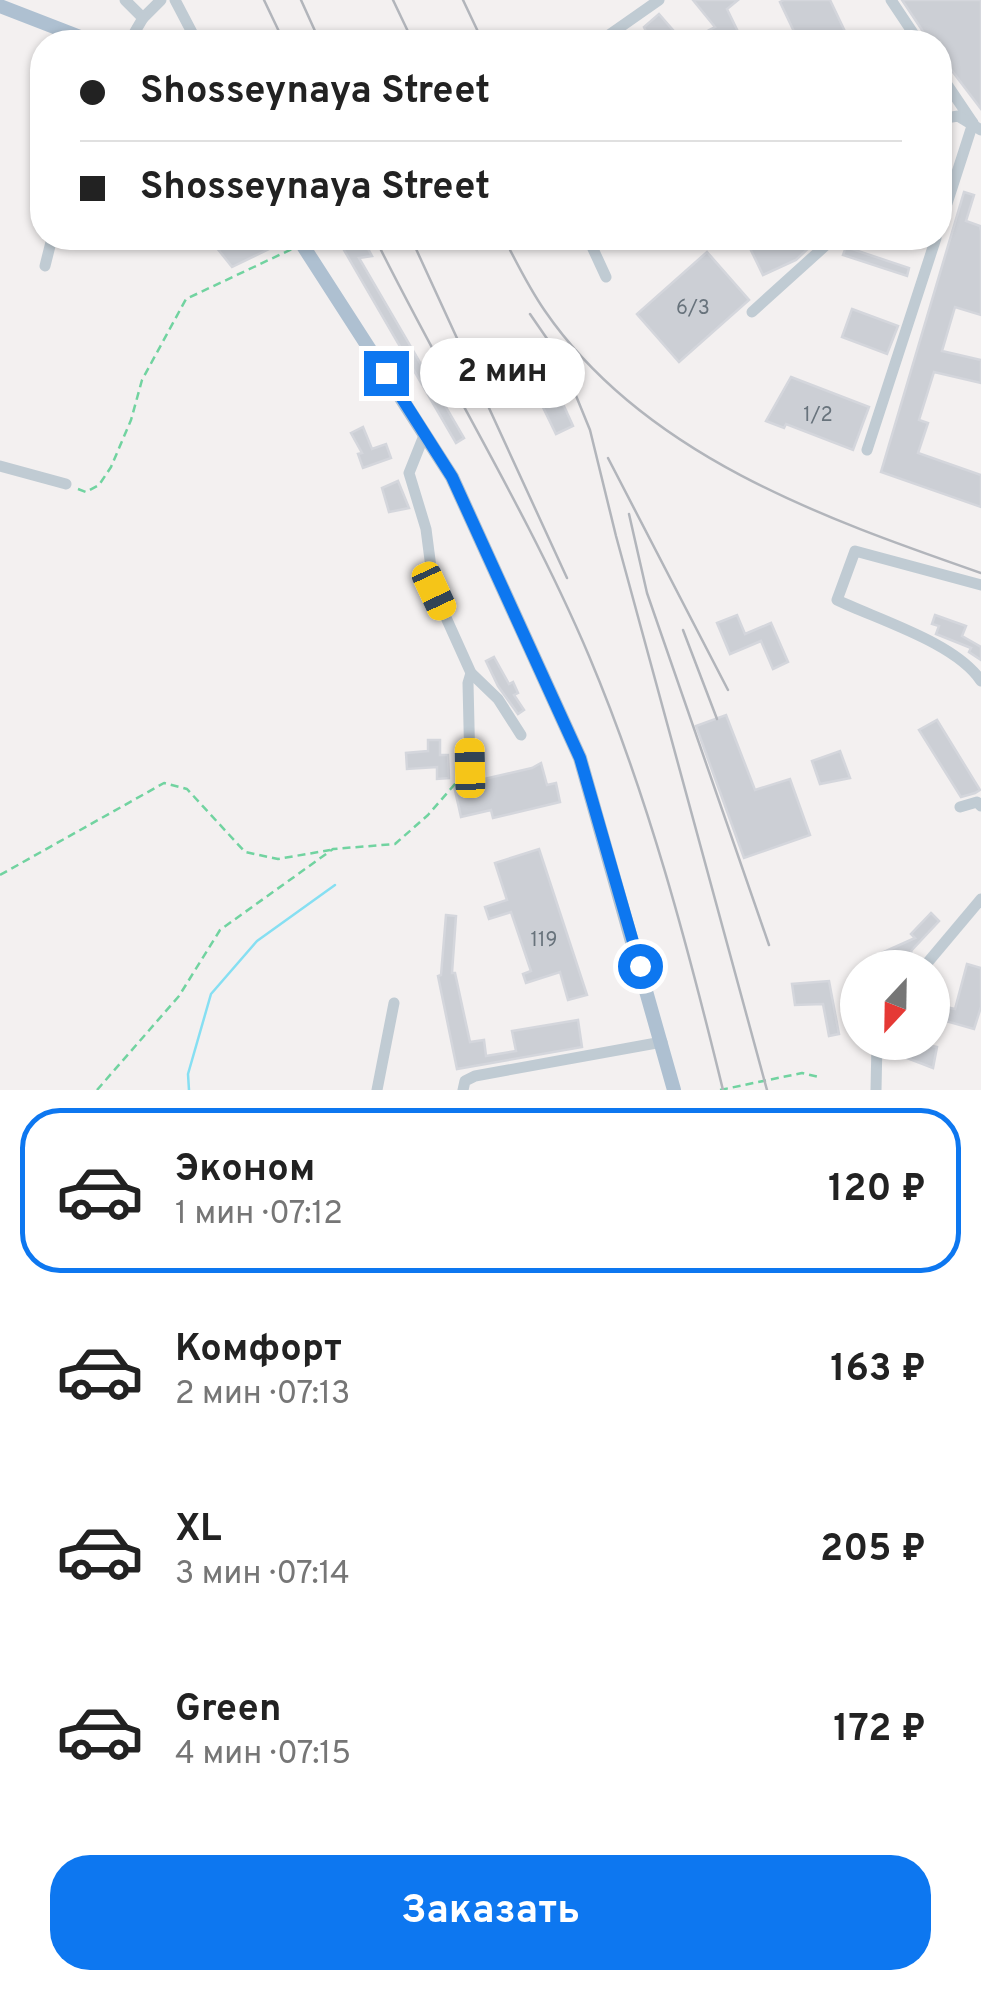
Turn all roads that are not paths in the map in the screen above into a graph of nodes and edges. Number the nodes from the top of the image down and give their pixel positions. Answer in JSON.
{"nodes":[{"id":1,"x":125,"y":0,"type":"edge"},
{"id":2,"x":162,"y":0,"type":"edge"},
{"id":3,"x":175,"y":0,"type":"edge"},
{"id":4,"x":659,"y":0,"type":"edge"},
{"id":5,"x":891,"y":0,"type":"edge"},
{"id":6,"x":0,"y":6,"type":"edge"},
{"id":7,"x":143,"y":18,"type":"junction"},
{"id":8,"x":63,"y":30,"type":"edge"},
{"id":9,"x":136,"y":30,"type":"edge"},
{"id":10,"x":190,"y":30,"type":"edge"},
{"id":11,"x":616,"y":30,"type":"edge"},
{"id":12,"x":912,"y":30,"type":"edge"},
{"id":13,"x":952,"y":91,"type":"edge"},
{"id":14,"x":952,"y":117,"type":"edge"},
{"id":15,"x":977,"y":127,"type":"edge"},
{"id":16,"x":952,"y":193,"type":"edge"},
{"id":17,"x":49,"y":250,"type":"edge"},
{"id":18,"x":306,"y":250,"type":"edge"},
{"id":19,"x":593,"y":250,"type":"edge"},
{"id":20,"x":821,"y":250,"type":"edge"},
{"id":21,"x":932,"y":250,"type":"edge"},
{"id":22,"x":45,"y":266,"type":"dead end"},
{"id":23,"x":606,"y":278,"type":"dead end"},
{"id":24,"x":752,"y":312,"type":"dead end"},
{"id":25,"x":425,"y":433,"type":"junction"},
{"id":26,"x":867,"y":450,"type":"dead end"},
{"id":27,"x":0,"y":466,"type":"edge"},
{"id":28,"x":66,"y":484,"type":"road end"},
{"id":29,"x":981,"y":585,"type":"edge"},
{"id":30,"x":472,"y":672,"type":"junction"},
{"id":31,"x":981,"y":682,"type":"edge"},
{"id":32,"x":521,"y":736,"type":"dead end"},
{"id":33,"x":470,"y":768,"type":"road end"},
{"id":34,"x":981,"y":806,"type":"edge"},
{"id":35,"x":960,"y":807,"type":"dead end"},
{"id":36,"x":981,"y":899,"type":"edge"},
{"id":37,"x":938,"y":950,"type":"edge"},
{"id":38,"x":394,"y":1003,"type":"dead end"},
{"id":39,"x":662,"y":1042,"type":"junction"},
{"id":40,"x":877,"y":1060,"type":"edge"},
{"id":41,"x":377,"y":1090,"type":"edge"},
{"id":42,"x":462,"y":1090,"type":"edge"},
{"id":43,"x":674,"y":1090,"type":"edge"},
{"id":44,"x":876,"y":1090,"type":"edge"}],
"edges":[{"from":1,"to":7,"type":"street"},
{"from":2,"to":7,"type":"street"},
{"from":3,"to":10,"type":"street"},
{"from":4,"to":11,"type":"street"},
{"from":5,"to":12,"type":"street"},
{"from":6,"to":8,"type":"main road"},
{"from":7,"to":9,"type":"street"},
{"from":13,"to":15,"type":"street"},
{"from":14,"to":15,"type":"street"},
{"from":15,"to":16,"type":"street"},
{"from":17,"to":22,"type":"street"},
{"from":18,"to":25,"type":"main road"},
{"from":19,"to":23,"type":"street"},
{"from":20,"to":24,"type":"street"},
{"from":21,"to":26,"type":"street"},
{"from":25,"to":30,"type":"street"},
{"from":25,"to":39,"type":"main road"},
{"from":27,"to":28,"type":"street"},
{"from":29,"to":31,"type":"street"},
{"from":30,"to":32,"type":"street"},
{"from":30,"to":33,"type":"street"},
{"from":34,"to":35,"type":"street"},
{"from":36,"to":37,"type":"street"},
{"from":38,"to":41,"type":"street"},
{"from":39,"to":42,"type":"street"},
{"from":39,"to":43,"type":"main road"},
{"from":40,"to":44,"type":"street"}]}
